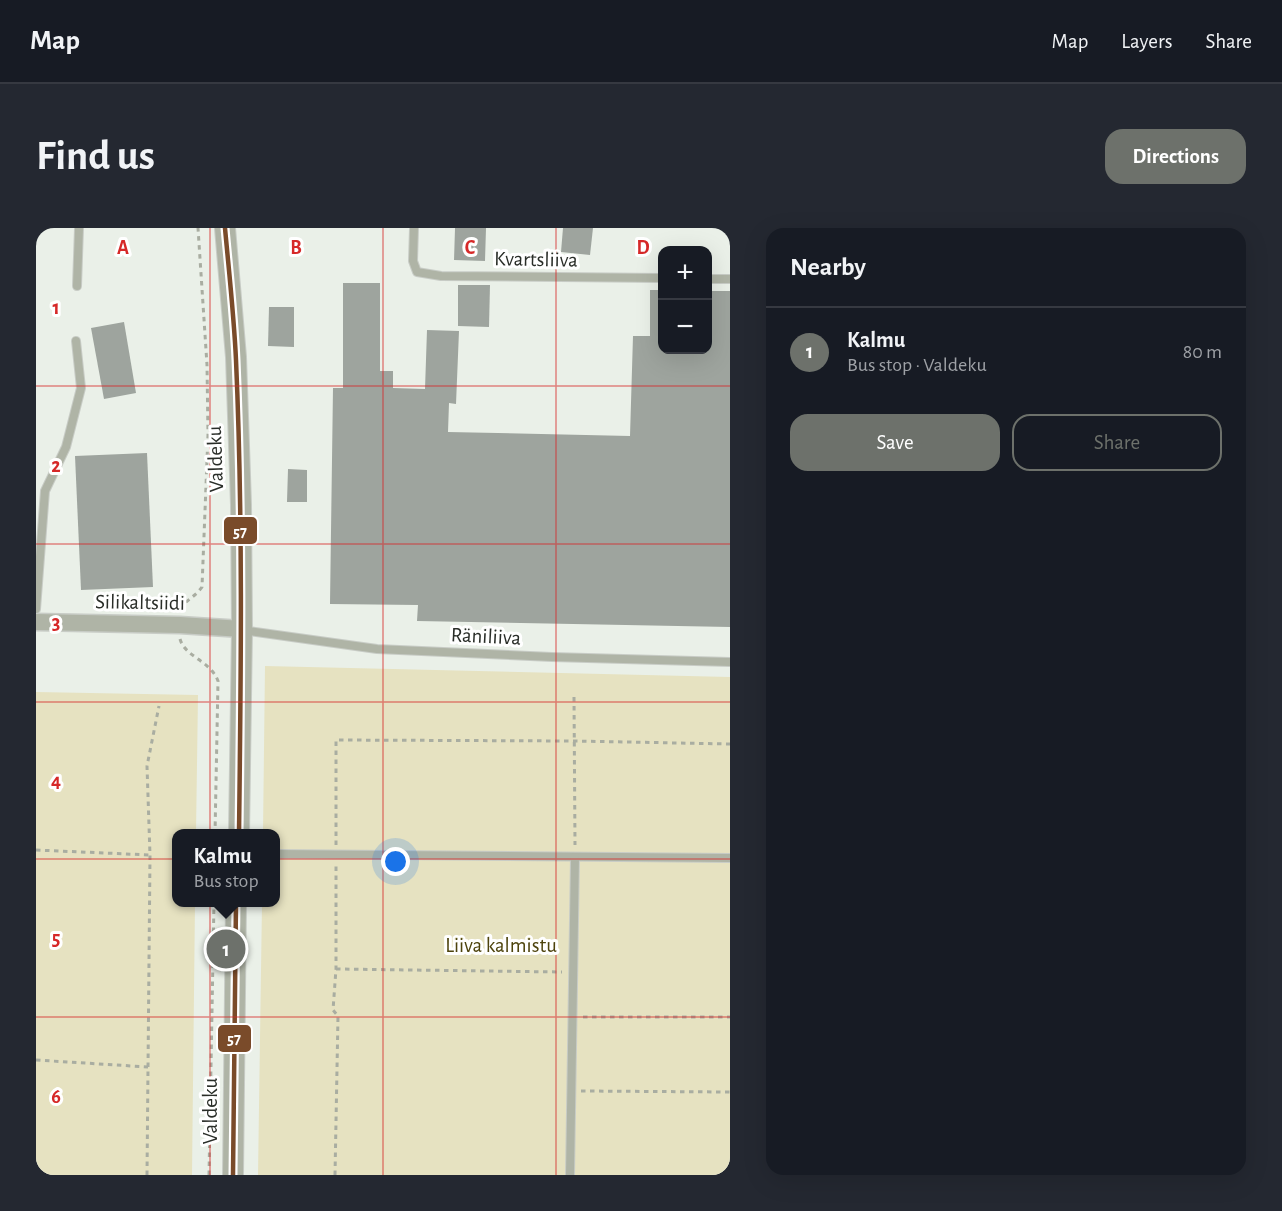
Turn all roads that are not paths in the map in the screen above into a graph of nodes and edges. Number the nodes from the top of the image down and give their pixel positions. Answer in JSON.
{"nodes":[{"id":1,"x":79,"y":228,"type":"edge"},
{"id":2,"x":225,"y":228,"type":"edge"},
{"id":3,"x":414,"y":228,"type":"edge"},
{"id":4,"x":658,"y":278,"type":"edge"},
{"id":5,"x":712,"y":279,"type":"edge"},
{"id":6,"x":730,"y":279,"type":"edge"},
{"id":7,"x":77,"y":286,"type":"dead end"},
{"id":8,"x":76,"y":341,"type":"dead end"},
{"id":9,"x":36,"y":609,"type":"edge"},
{"id":10,"x":36,"y":622,"type":"edge"},
{"id":11,"x":242,"y":629,"type":"junction"},
{"id":12,"x":730,"y":662,"type":"edge"},
{"id":13,"x":239,"y":829,"type":"edge"},
{"id":14,"x":280,"y":854,"type":"edge"},
{"id":15,"x":575,"y":857,"type":"junction"},
{"id":16,"x":730,"y":858,"type":"edge"},
{"id":17,"x":236,"y":907,"type":"edge"},
{"id":18,"x":233,"y":1175,"type":"edge"},
{"id":19,"x":570,"y":1175,"type":"edge"}],
"edges":[{"from":1,"to":7,"type":"lane"},
{"from":2,"to":11,"type":"street","name":"Valdeku"},
{"from":3,"to":4,"type":"lane","name":"Kvartsliiva"},
{"from":5,"to":6,"type":"lane"},
{"from":8,"to":9,"type":"lane"},
{"from":10,"to":11,"type":"street","name":"Silikaltsiidi"},
{"from":11,"to":12,"type":"lane","name":"Räniliiva"},
{"from":11,"to":13,"type":"street","name":"Valdeku"},
{"from":14,"to":15,"type":"lane"},
{"from":15,"to":16,"type":"lane"},
{"from":15,"to":19,"type":"lane"},
{"from":17,"to":18,"type":"street","name":"Valdeku"}]}
